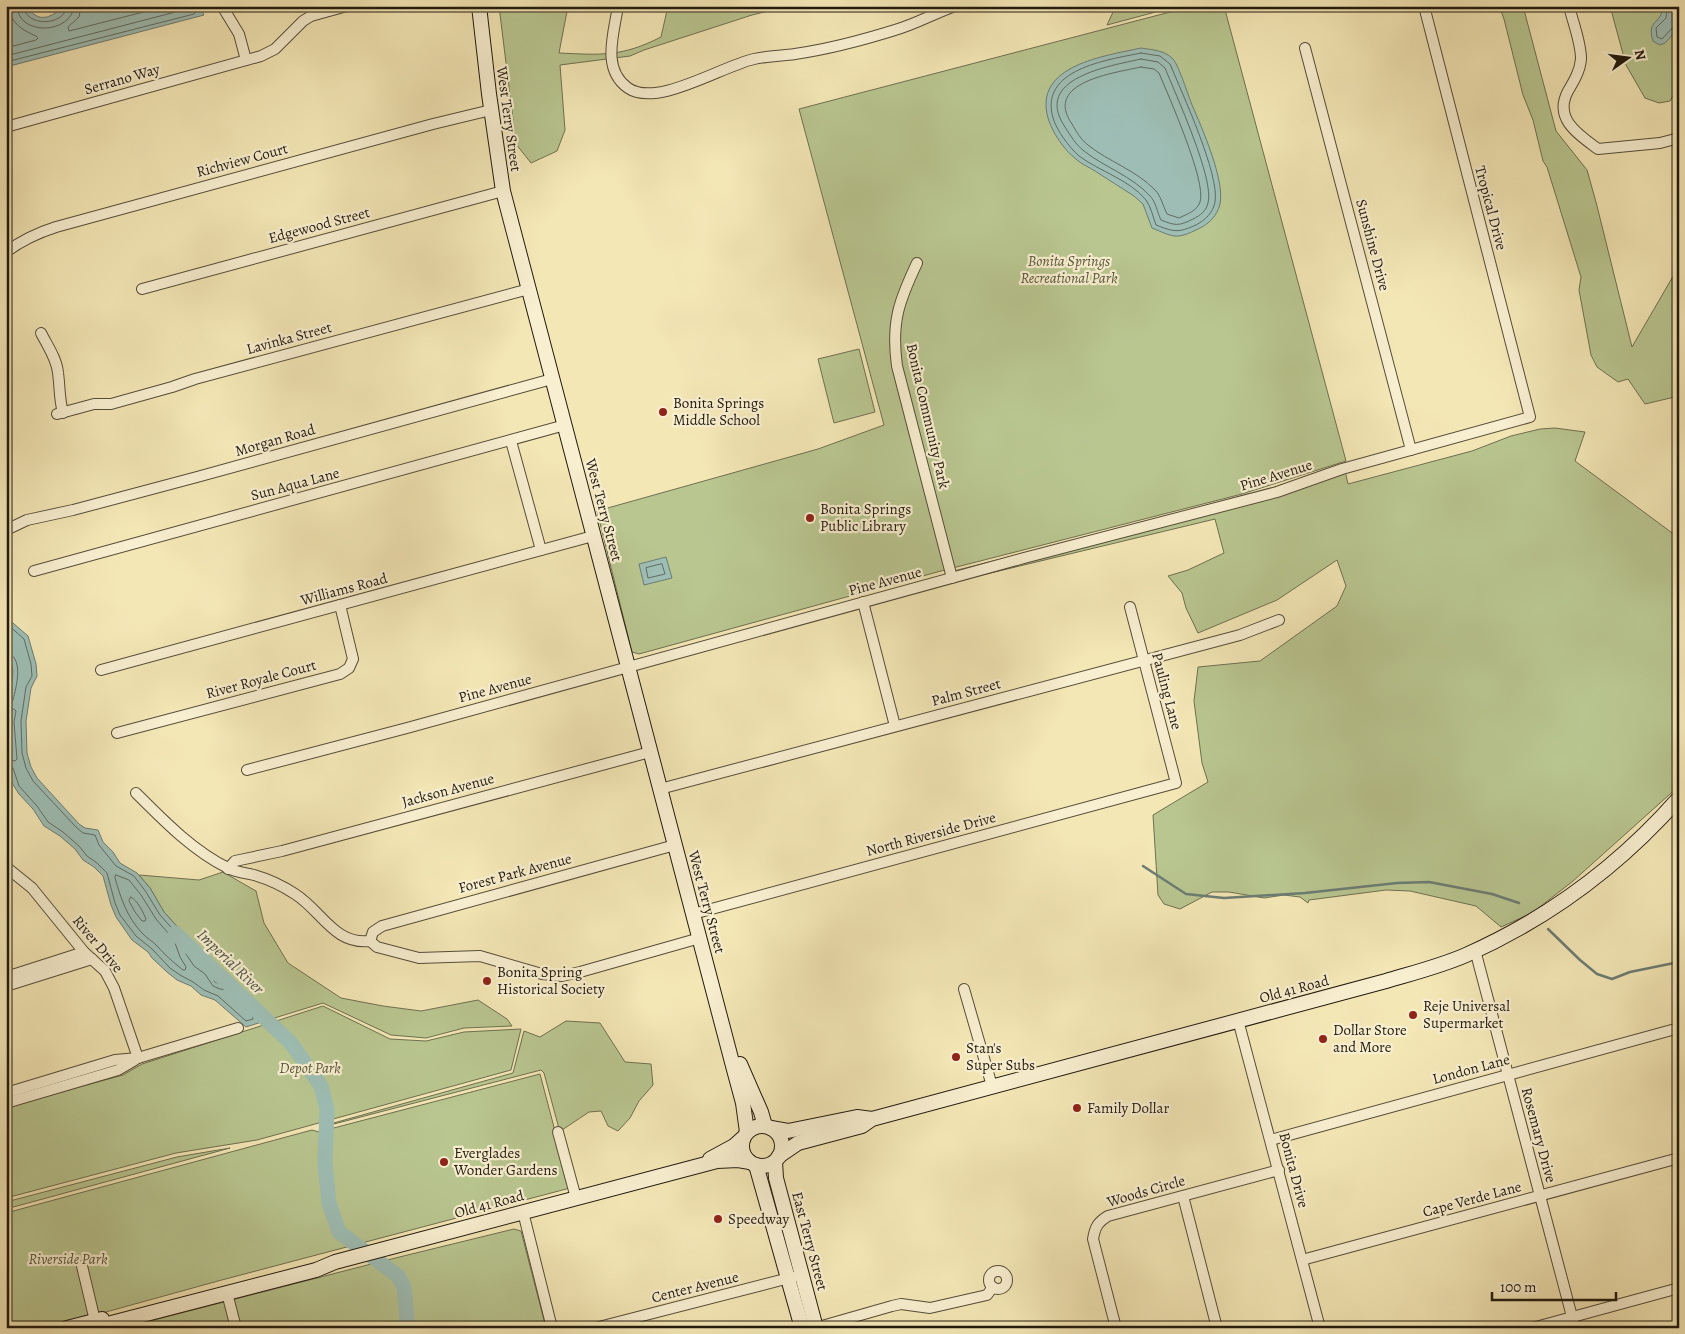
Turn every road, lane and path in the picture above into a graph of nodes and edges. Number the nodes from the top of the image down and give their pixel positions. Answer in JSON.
{"nodes":[{"id":1,"x":222,"y":6,"type":"edge"},
{"id":2,"x":478,"y":6,"type":"edge"},
{"id":3,"x":618,"y":6,"type":"edge"},
{"id":4,"x":955,"y":6,"type":"edge"},
{"id":5,"x":1424,"y":6,"type":"edge"},
{"id":6,"x":1569,"y":6,"type":"edge"},
{"id":7,"x":340,"y":7,"type":"edge"},
{"id":8,"x":1305,"y":48,"type":"dead end"},
{"id":9,"x":246,"y":60,"type":"junction"},
{"id":10,"x":491,"y":110,"type":"junction"},
{"id":11,"x":6,"y":127,"type":"edge"},
{"id":12,"x":1679,"y":138,"type":"edge"},
{"id":13,"x":503,"y":191,"type":"junction"},
{"id":14,"x":6,"y":252,"type":"edge"},
{"id":15,"x":917,"y":263,"type":"dead end"},
{"id":16,"x":142,"y":289,"type":"dead end"},
{"id":17,"x":529,"y":289,"type":"junction"},
{"id":18,"x":41,"y":333,"type":"dead end"},
{"id":19,"x":552,"y":379,"type":"junction"},
{"id":20,"x":1530,"y":418,"type":"joint"},
{"id":21,"x":564,"y":425,"type":"junction"},
{"id":22,"x":511,"y":441,"type":"junction"},
{"id":23,"x":1412,"y":450,"type":"junction"},
{"id":24,"x":6,"y":530,"type":"edge"},
{"id":25,"x":593,"y":536,"type":"junction"},
{"id":26,"x":541,"y":550,"type":"junction"},
{"id":27,"x":34,"y":572,"type":"dead end"},
{"id":28,"x":952,"y":578,"type":"junction"},
{"id":29,"x":863,"y":602,"type":"junction"},
{"id":30,"x":340,"y":605,"type":"junction"},
{"id":31,"x":1130,"y":607,"type":"dead end"},
{"id":32,"x":1279,"y":620,"type":"dead end"},
{"id":33,"x":1143,"y":660,"type":"junction"},
{"id":34,"x":628,"y":667,"type":"junction"},
{"id":35,"x":101,"y":670,"type":"dead end"},
{"id":36,"x":895,"y":726,"type":"junction"},
{"id":37,"x":117,"y":733,"type":"dead end"},
{"id":38,"x":650,"y":752,"type":"junction"},
{"id":39,"x":247,"y":770,"type":"dead end"},
{"id":40,"x":1176,"y":783,"type":"joint"},
{"id":41,"x":660,"y":789,"type":"junction"},
{"id":42,"x":136,"y":793,"type":"dead end"},
{"id":43,"x":1679,"y":798,"type":"edge"},
{"id":44,"x":675,"y":845,"type":"junction"},
{"id":45,"x":254,"y":857,"type":"junction"},
{"id":46,"x":6,"y":867,"type":"edge"},
{"id":47,"x":228,"y":868,"type":"junction"},
{"id":48,"x":254,"y":875,"type":"junction"},
{"id":49,"x":694,"y":914,"type":"junction"},
{"id":50,"x":700,"y":938,"type":"junction"},
{"id":51,"x":370,"y":941,"type":"junction"},
{"id":52,"x":1475,"y":950,"type":"junction"},
{"id":53,"x":88,"y":955,"type":"junction"},
{"id":54,"x":6,"y":977,"type":"edge"},
{"id":55,"x":6,"y":986,"type":"edge"},
{"id":56,"x":964,"y":989,"type":"dead end"},
{"id":57,"x":721,"y":1018,"type":"junction"},
{"id":58,"x":1238,"y":1020,"type":"junction"},
{"id":59,"x":238,"y":1028,"type":"dead end"},
{"id":60,"x":1679,"y":1028,"type":"edge"},
{"id":61,"x":138,"y":1058,"type":"junction"},
{"id":62,"x":1508,"y":1075,"type":"junction"},
{"id":63,"x":992,"y":1086,"type":"junction"},
{"id":64,"x":6,"y":1093,"type":"edge"},
{"id":65,"x":6,"y":1103,"type":"edge"},
{"id":66,"x":872,"y":1119,"type":"junction"},
{"id":67,"x":768,"y":1127,"type":"junction"},
{"id":68,"x":558,"y":1132,"type":"dead end"},
{"id":69,"x":745,"y":1135,"type":"junction"},
{"id":70,"x":1271,"y":1140,"type":"junction"},
{"id":71,"x":1679,"y":1158,"type":"edge"},
{"id":72,"x":777,"y":1159,"type":"junction"},
{"id":73,"x":753,"y":1164,"type":"junction"},
{"id":74,"x":681,"y":1170,"type":"junction"},
{"id":75,"x":1278,"y":1170,"type":"junction"},
{"id":76,"x":1183,"y":1196,"type":"junction"},
{"id":77,"x":1540,"y":1196,"type":"junction"},
{"id":78,"x":576,"y":1198,"type":"junction"},
{"id":79,"x":523,"y":1212,"type":"junction"},
{"id":80,"x":1302,"y":1260,"type":"junction"},
{"id":81,"x":335,"y":1262,"type":"junction"},
{"id":82,"x":82,"y":1266,"type":"dead end"},
{"id":83,"x":795,"y":1277,"type":"junction"},
{"id":84,"x":993,"y":1287,"type":"dead end"},
{"id":85,"x":1679,"y":1288,"type":"edge"},
{"id":86,"x":227,"y":1293,"type":"junction"},
{"id":87,"x":1572,"y":1317,"type":"junction"},
{"id":88,"x":95,"y":1326,"type":"edge"},
{"id":89,"x":67,"y":1328,"type":"edge"},
{"id":90,"x":236,"y":1328,"type":"edge"},
{"id":91,"x":552,"y":1328,"type":"edge"},
{"id":92,"x":596,"y":1328,"type":"edge"},
{"id":93,"x":802,"y":1328,"type":"edge"},
{"id":94,"x":816,"y":1328,"type":"edge"},
{"id":95,"x":1116,"y":1328,"type":"edge"},
{"id":96,"x":1217,"y":1328,"type":"edge"},
{"id":97,"x":1320,"y":1328,"type":"edge"},
{"id":98,"x":1532,"y":1328,"type":"edge"},
{"id":99,"x":1575,"y":1328,"type":"edge"}],
"edges":[{"from":1,"to":9,"type":"street"},
{"from":2,"to":10,"type":"street","name":"West Terry Street"},
{"from":3,"to":4,"type":"street"},
{"from":5,"to":20,"type":"street","name":"Tropical Drive"},
{"from":6,"to":12,"type":"street"},
{"from":7,"to":9,"type":"street","name":"Serrano Way"},
{"from":8,"to":23,"type":"street","name":"Sunshine Drive"},
{"from":9,"to":11,"type":"street","name":"Serrano Way"},
{"from":10,"to":13,"type":"street","name":"West Terry Street"},
{"from":10,"to":14,"type":"street","name":"Richview Court"},
{"from":13,"to":16,"type":"street","name":"Edgewood Street"},
{"from":13,"to":17,"type":"street","name":"West Terry Street"},
{"from":15,"to":28,"type":"street","name":"Bonita Community Park"},
{"from":17,"to":18,"type":"street","name":"Lavinka Street"},
{"from":17,"to":19,"type":"street","name":"West Terry Street"},
{"from":19,"to":21,"type":"street","name":"West Terry Street"},
{"from":19,"to":24,"type":"street","name":"Morgan Road"},
{"from":20,"to":23,"type":"street","name":"Pine Avenue"},
{"from":21,"to":22,"type":"street","name":"Sun Aqua Lane"},
{"from":21,"to":25,"type":"street","name":"West Terry Street"},
{"from":22,"to":26,"type":"street"},
{"from":22,"to":27,"type":"street","name":"Sun Aqua Lane"},
{"from":23,"to":28,"type":"street","name":"Pine Avenue"},
{"from":25,"to":26,"type":"street","name":"Williams Road"},
{"from":25,"to":34,"type":"street","name":"West Terry Street"},
{"from":26,"to":30,"type":"street","name":"Williams Road"},
{"from":28,"to":29,"type":"street","name":"Pine Avenue"},
{"from":29,"to":34,"type":"street","name":"Pine Avenue"},
{"from":29,"to":36,"type":"street"},
{"from":30,"to":35,"type":"street","name":"Williams Road"},
{"from":30,"to":37,"type":"street","name":"River Royale Court"},
{"from":31,"to":33,"type":"street","name":"Pauling Lane"},
{"from":32,"to":33,"type":"street","name":"Palm Street"},
{"from":33,"to":36,"type":"street","name":"Palm Street"},
{"from":33,"to":40,"type":"street","name":"Pauling Lane"},
{"from":34,"to":38,"type":"street","name":"West Terry Street"},
{"from":34,"to":39,"type":"street","name":"Pine Avenue"},
{"from":36,"to":41,"type":"street","name":"Palm Street"},
{"from":38,"to":41,"type":"street","name":"West Terry Street"},
{"from":38,"to":45,"type":"street","name":"Jackson Avenue"},
{"from":40,"to":49,"type":"street","name":"North Riverside Drive"},
{"from":41,"to":44,"type":"street","name":"West Terry Street"},
{"from":42,"to":47,"type":"street"},
{"from":43,"to":52,"type":"street","name":"Old 41 Road"},
{"from":44,"to":49,"type":"street","name":"West Terry Street"},
{"from":44,"to":51,"type":"street","name":"Forest Park Avenue"},
{"from":45,"to":47,"type":"street","name":"Jackson Avenue"},
{"from":45,"to":48,"type":"street"},
{"from":46,"to":53,"type":"street","name":"River Drive"},
{"from":47,"to":48,"type":"street"},
{"from":48,"to":51,"type":"street"},
{"from":49,"to":50,"type":"street","name":"West Terry Street"},
{"from":50,"to":51,"type":"street"},
{"from":50,"to":57,"type":"street","name":"West Terry Street"},
{"from":52,"to":58,"type":"street","name":"Old 41 Road"},
{"from":52,"to":62,"type":"street","name":"Rosemary Drive"},
{"from":53,"to":54,"type":"street"},
{"from":53,"to":55,"type":"street"},
{"from":53,"to":61,"type":"street","name":"River Drive"},
{"from":56,"to":63,"type":"street"},
{"from":57,"to":67,"type":"street","name":"West Terry Street"},
{"from":57,"to":69,"type":"street","name":"West Terry Street"},
{"from":58,"to":63,"type":"street","name":"Old 41 Road"},
{"from":58,"to":70,"type":"street","name":"Bonita Drive"},
{"from":59,"to":61,"type":"street"},
{"from":60,"to":62,"type":"street","name":"London Lane"},
{"from":61,"to":64,"type":"street"},
{"from":61,"to":65,"type":"street"},
{"from":62,"to":70,"type":"street","name":"London Lane"},
{"from":62,"to":77,"type":"street","name":"Rosemary Drive"},
{"from":63,"to":66,"type":"street","name":"Old 41 Road"},
{"from":66,"to":67,"type":"street","name":"Old 41 Road"},
{"from":66,"to":72,"type":"street","name":"Old 41 Road"},
{"from":67,"to":69,"type":"street"},
{"from":67,"to":72,"type":"street"},
{"from":68,"to":78,"type":"street"},
{"from":69,"to":73,"type":"street"},
{"from":69,"to":74,"type":"street","name":"Old 41 Road"},
{"from":70,"to":75,"type":"street","name":"Bonita Drive"},
{"from":71,"to":77,"type":"street","name":"Cape Verde Lane"},
{"from":72,"to":73,"type":"street"},
{"from":72,"to":83,"type":"street","name":"East Terry Street"},
{"from":73,"to":74,"type":"street","name":"Old 41 Road"},
{"from":73,"to":83,"type":"street","name":"East Terry Street"},
{"from":74,"to":78,"type":"street","name":"Old 41 Road"},
{"from":75,"to":76,"type":"street","name":"Woods Circle"},
{"from":75,"to":80,"type":"street","name":"Bonita Drive"},
{"from":76,"to":95,"type":"street","name":"Woods Circle"},
{"from":76,"to":96,"type":"street"},
{"from":77,"to":80,"type":"street","name":"Cape Verde Lane"},
{"from":77,"to":87,"type":"street","name":"Rosemary Drive"},
{"from":78,"to":79,"type":"street","name":"Old 41 Road"},
{"from":79,"to":81,"type":"street","name":"Old 41 Road"},
{"from":79,"to":91,"type":"street"},
{"from":80,"to":97,"type":"street","name":"Bonita Drive"},
{"from":81,"to":86,"type":"street","name":"Old 41 Road"},
{"from":81,"to":88,"type":"street","name":"Old 41 Road"},
{"from":82,"to":88,"type":"street"},
{"from":83,"to":92,"type":"street","name":"Center Avenue"},
{"from":83,"to":93,"type":"street"},
{"from":83,"to":94,"type":"street","name":"East Terry Street"},
{"from":84,"to":94,"type":"street"},
{"from":85,"to":87,"type":"street"},
{"from":86,"to":88,"type":"street","name":"Old 41 Road"},
{"from":86,"to":90,"type":"street"},
{"from":87,"to":98,"type":"street"},
{"from":87,"to":99,"type":"street","name":"Rosemary Drive"},
{"from":88,"to":89,"type":"street","name":"Old 41 Road"}]}
